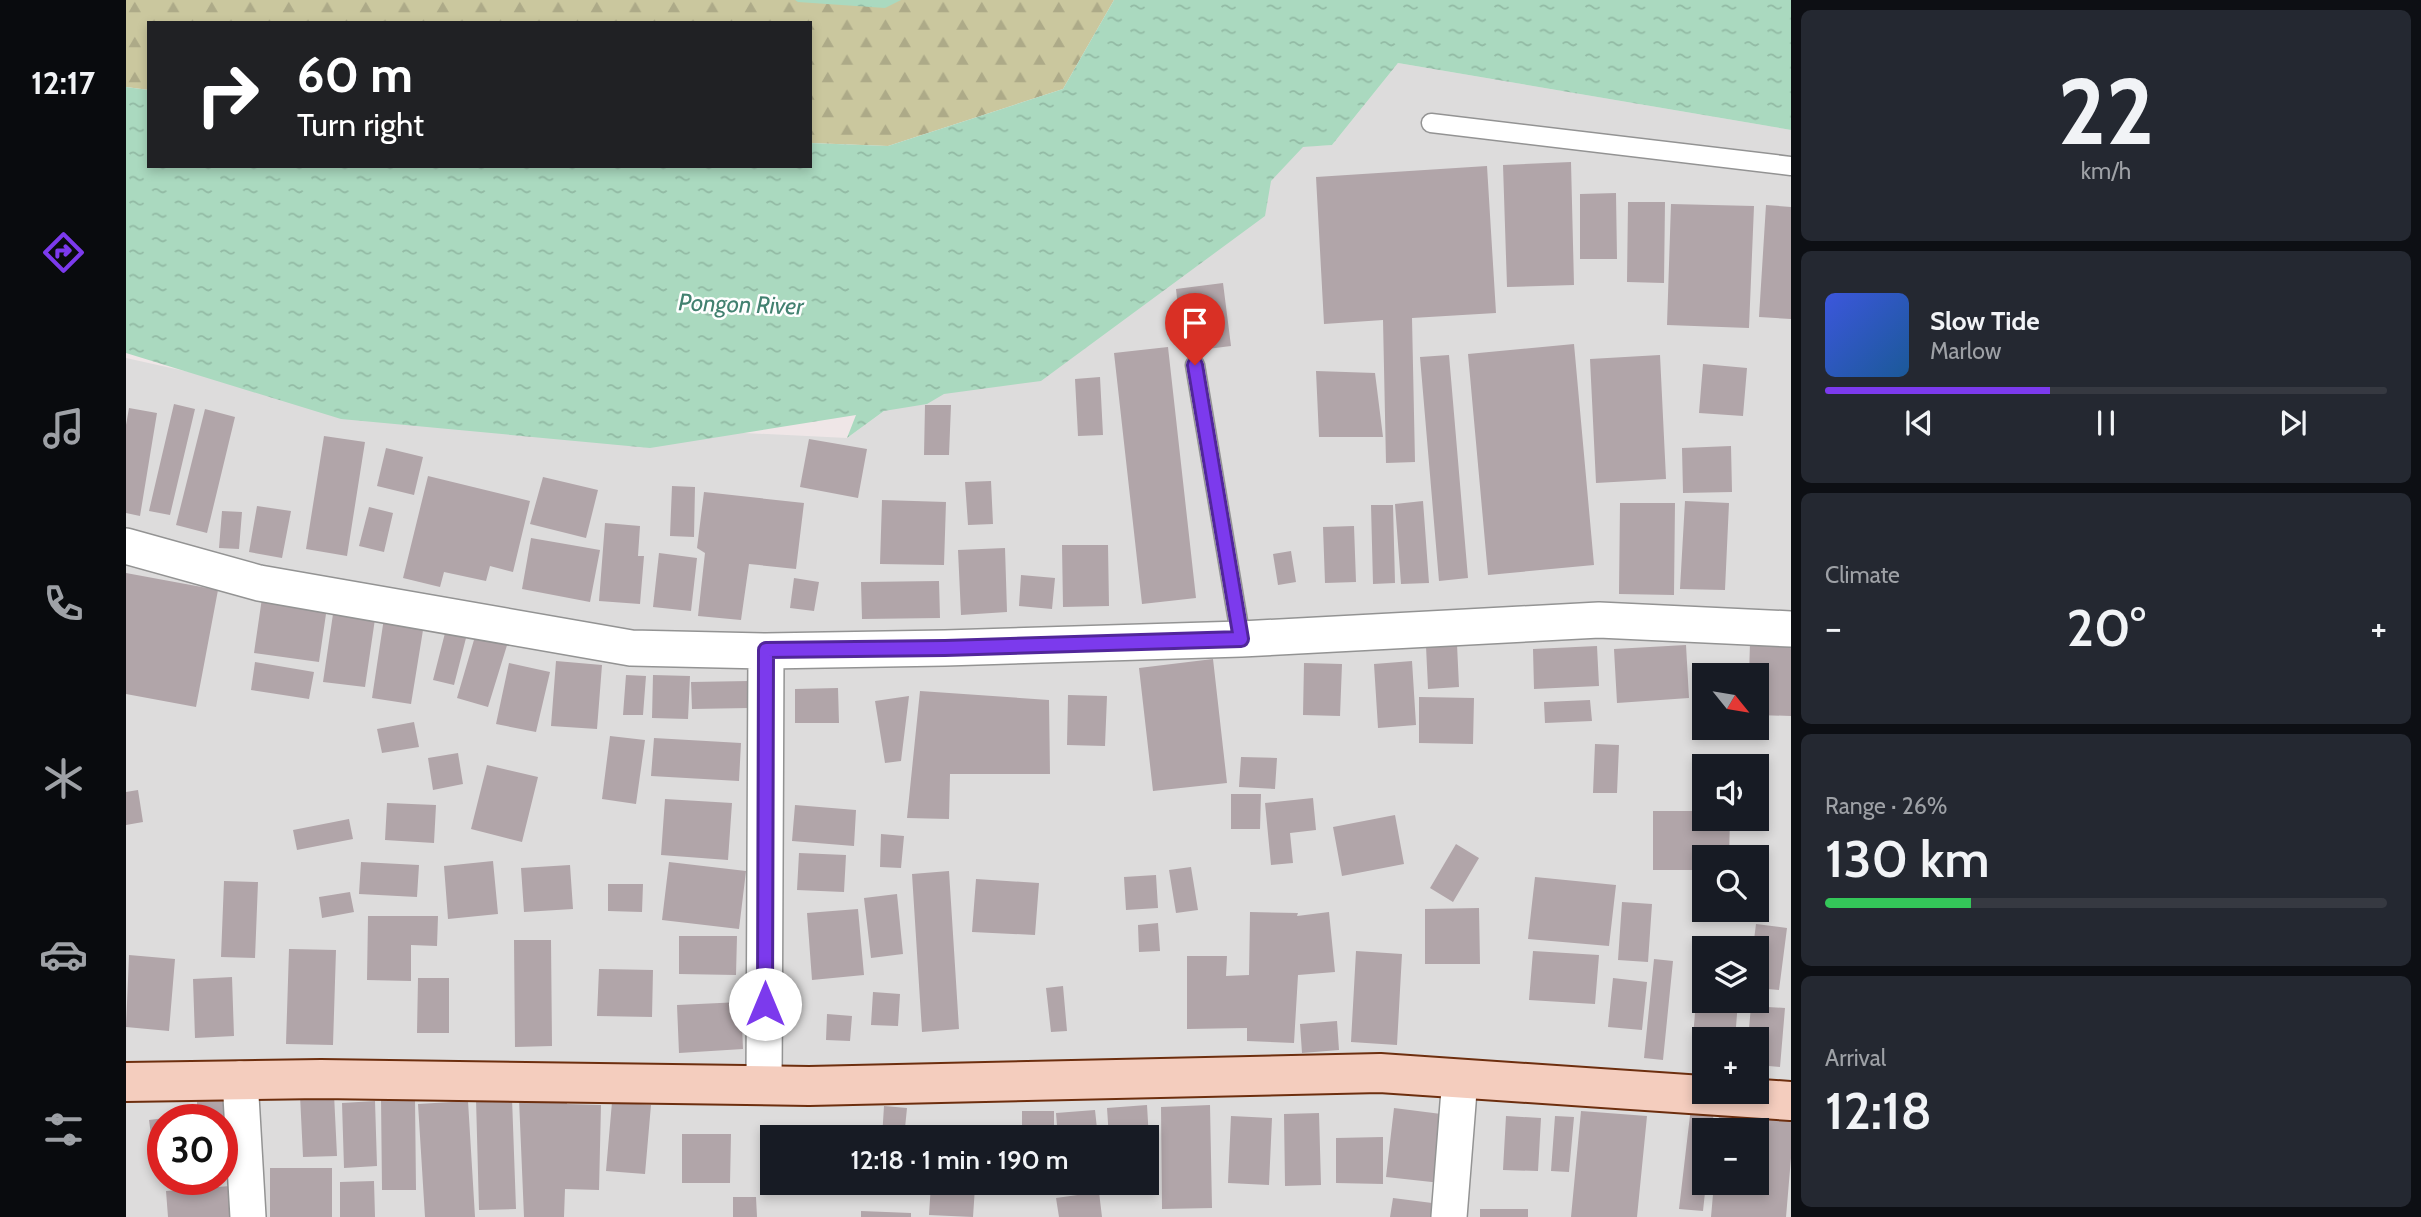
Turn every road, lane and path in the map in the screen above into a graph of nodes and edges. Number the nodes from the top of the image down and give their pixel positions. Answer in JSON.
{"nodes":[{"id":1,"x":1431,"y":123,"type":"dead end"},
{"id":2,"x":1791,"y":166,"type":"edge"},
{"id":3,"x":1195,"y":365,"type":"dead end"},
{"id":4,"x":126,"y":545,"type":"edge"},
{"id":5,"x":1791,"y":629,"type":"edge"},
{"id":6,"x":1241,"y":639,"type":"junction"},
{"id":7,"x":766,"y":650,"type":"junction"},
{"id":8,"x":1460,"y":1078,"type":"junction"},
{"id":9,"x":240,"y":1079,"type":"junction"},
{"id":10,"x":126,"y":1082,"type":"edge"},
{"id":11,"x":764,"y":1086,"type":"junction"},
{"id":12,"x":1791,"y":1101,"type":"edge"},
{"id":13,"x":248,"y":1217,"type":"edge"},
{"id":14,"x":1449,"y":1217,"type":"edge"}],
"edges":[{"from":1,"to":2,"type":"lane"},
{"from":3,"to":6,"type":"lane"},
{"from":4,"to":7,"type":"street"},
{"from":5,"to":6,"type":"street"},
{"from":6,"to":7,"type":"street"},
{"from":7,"to":11,"type":"street"},
{"from":8,"to":11,"type":"street"},
{"from":8,"to":12,"type":"street"},
{"from":8,"to":14,"type":"street"},
{"from":9,"to":10,"type":"street"},
{"from":9,"to":11,"type":"street"},
{"from":9,"to":13,"type":"street"}]}
